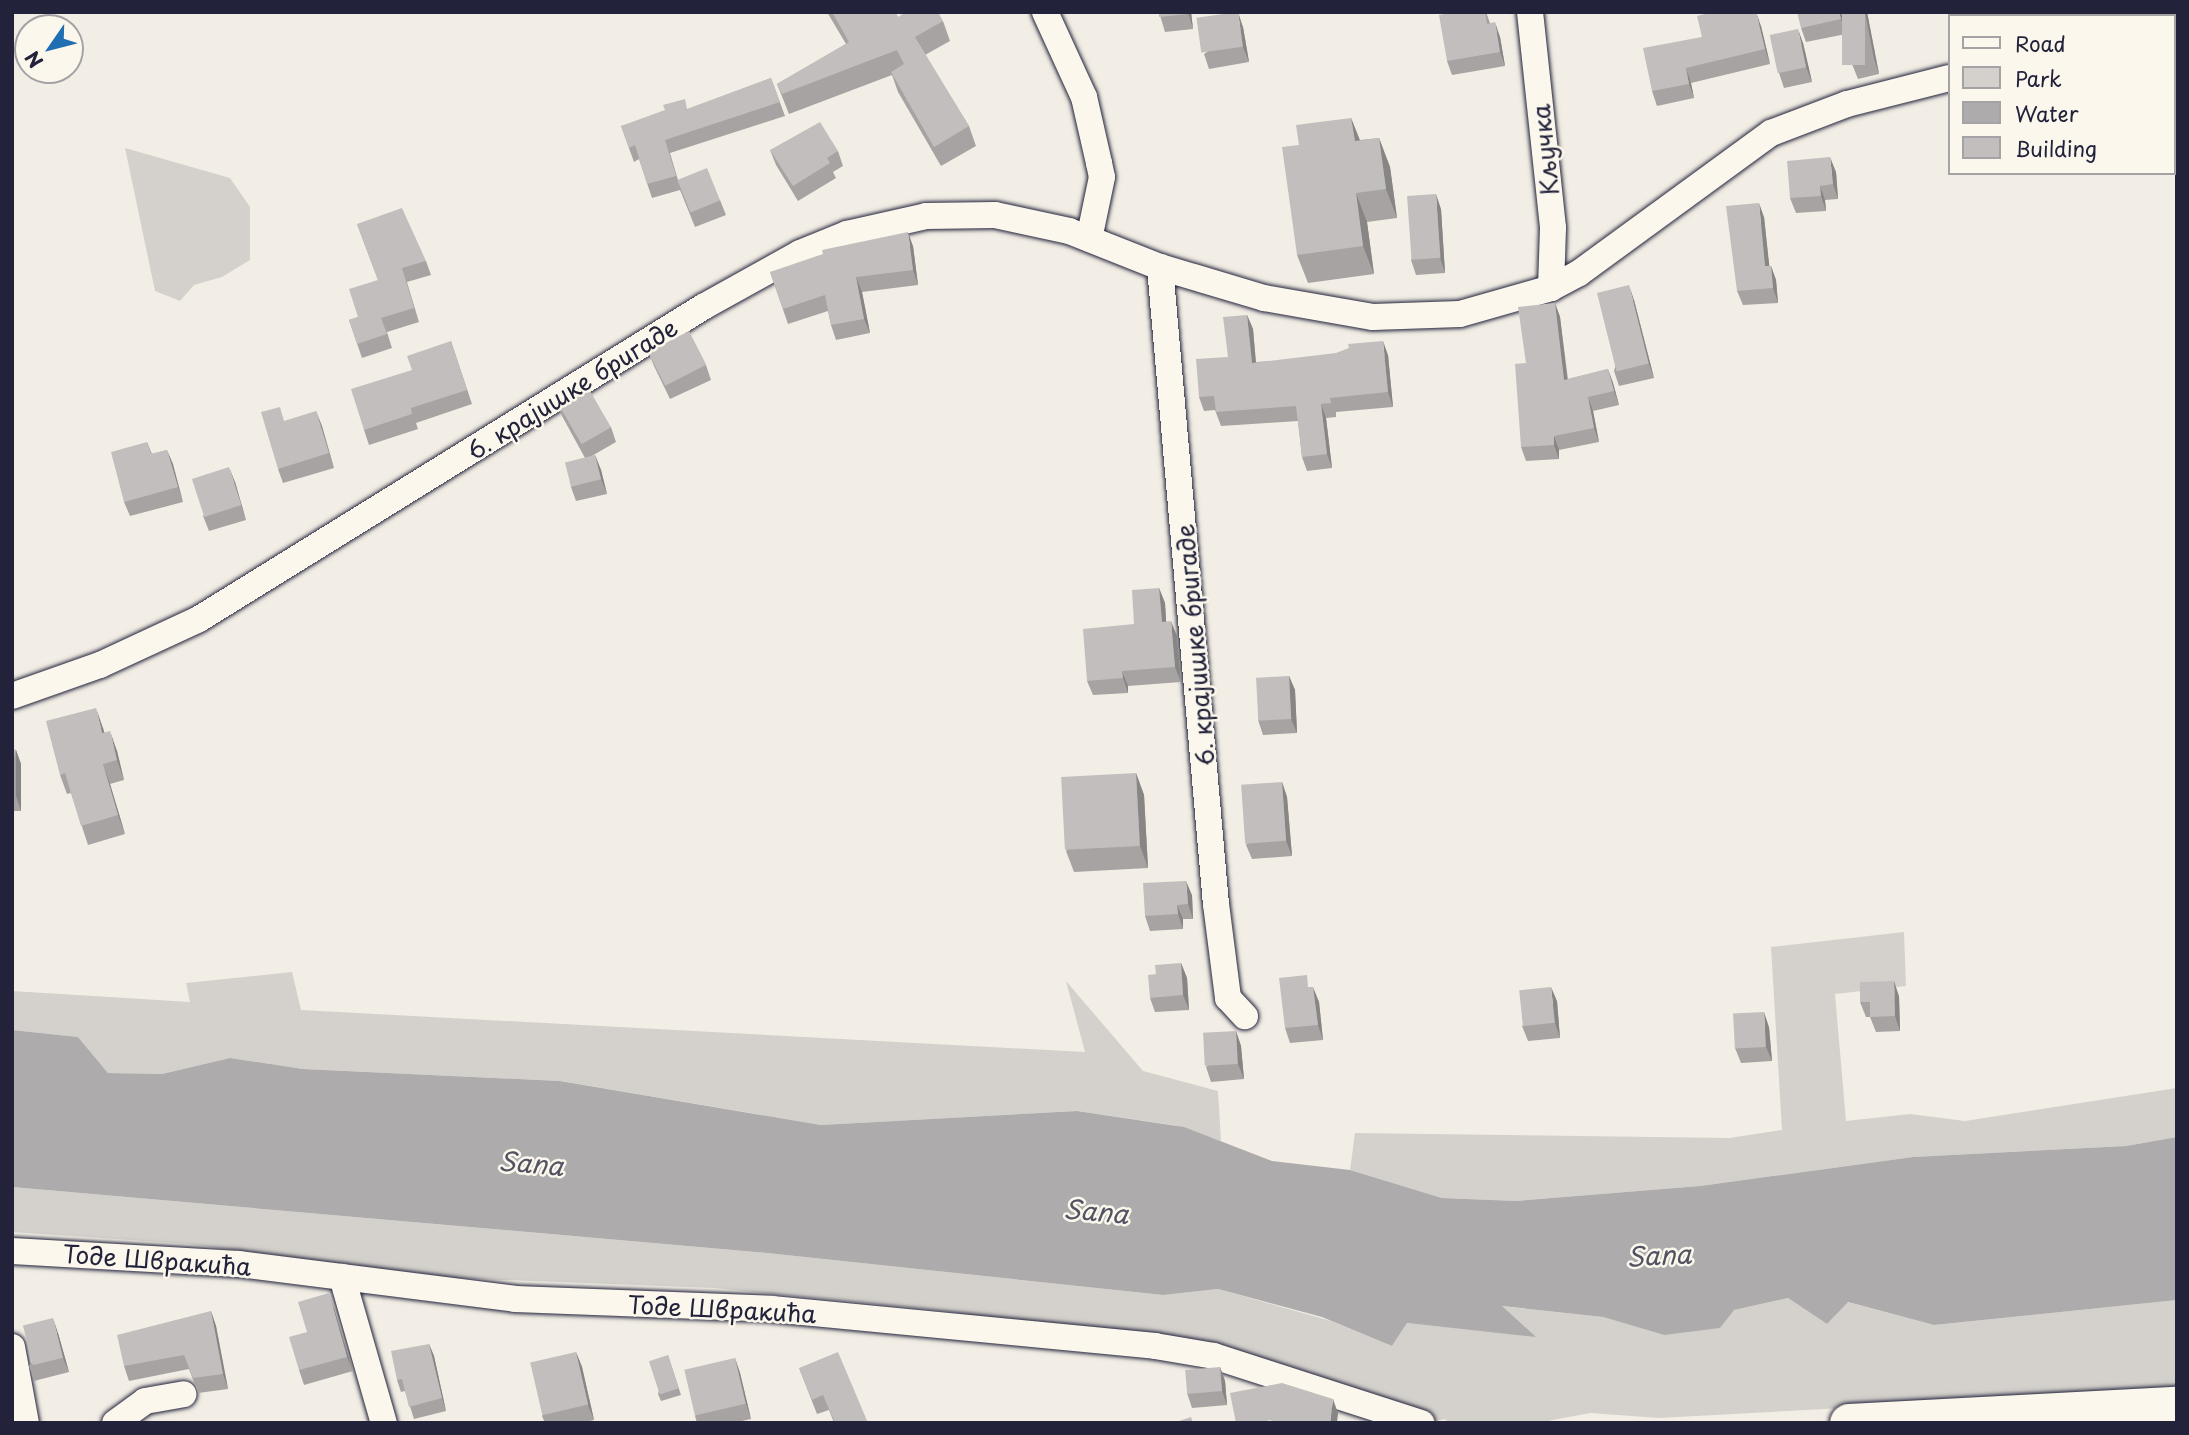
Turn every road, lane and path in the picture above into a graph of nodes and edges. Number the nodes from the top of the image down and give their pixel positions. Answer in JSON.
{"nodes":[{"id":1,"x":1045,"y":12,"type":"edge"},
{"id":2,"x":1530,"y":12,"type":"edge"},
{"id":3,"x":1948,"y":78,"type":"edge"},
{"id":4,"x":1089,"y":239,"type":"junction"},
{"id":5,"x":1160,"y":267,"type":"junction"},
{"id":6,"x":1551,"y":288,"type":"junction"},
{"id":7,"x":12,"y":696,"type":"edge"},
{"id":8,"x":1245,"y":1016,"type":"dead end"},
{"id":9,"x":12,"y":1251,"type":"edge"},
{"id":10,"x":342,"y":1277,"type":"junction"},
{"id":11,"x":12,"y":1347,"type":"edge"},
{"id":12,"x":183,"y":1394,"type":"dead end"},
{"id":13,"x":2177,"y":1406,"type":"edge"},
{"id":14,"x":26,"y":1423,"type":"edge"},
{"id":15,"x":115,"y":1423,"type":"edge"},
{"id":16,"x":384,"y":1423,"type":"edge"},
{"id":17,"x":1421,"y":1423,"type":"edge"},
{"id":18,"x":1849,"y":1423,"type":"edge"}],
"edges":[{"from":1,"to":4,"type":"street"},
{"from":2,"to":6,"type":"street","name":"Кључка"},
{"from":3,"to":6,"type":"street","name":"6. крајишке бригаде"},
{"from":4,"to":5,"type":"street","name":"6. крајишке бригаде"},
{"from":4,"to":7,"type":"street","name":"6. крајишке бригаде"},
{"from":5,"to":6,"type":"street","name":"6. крајишке бригаде"},
{"from":5,"to":8,"type":"street","name":"6. крајишке бригаде"},
{"from":9,"to":10,"type":"street","name":"Тоде Швракића"},
{"from":10,"to":16,"type":"street"},
{"from":10,"to":17,"type":"street","name":"Тоде Швракића"},
{"from":11,"to":14,"type":"street"},
{"from":12,"to":15,"type":"street"},
{"from":13,"to":18,"type":"main road"}]}
